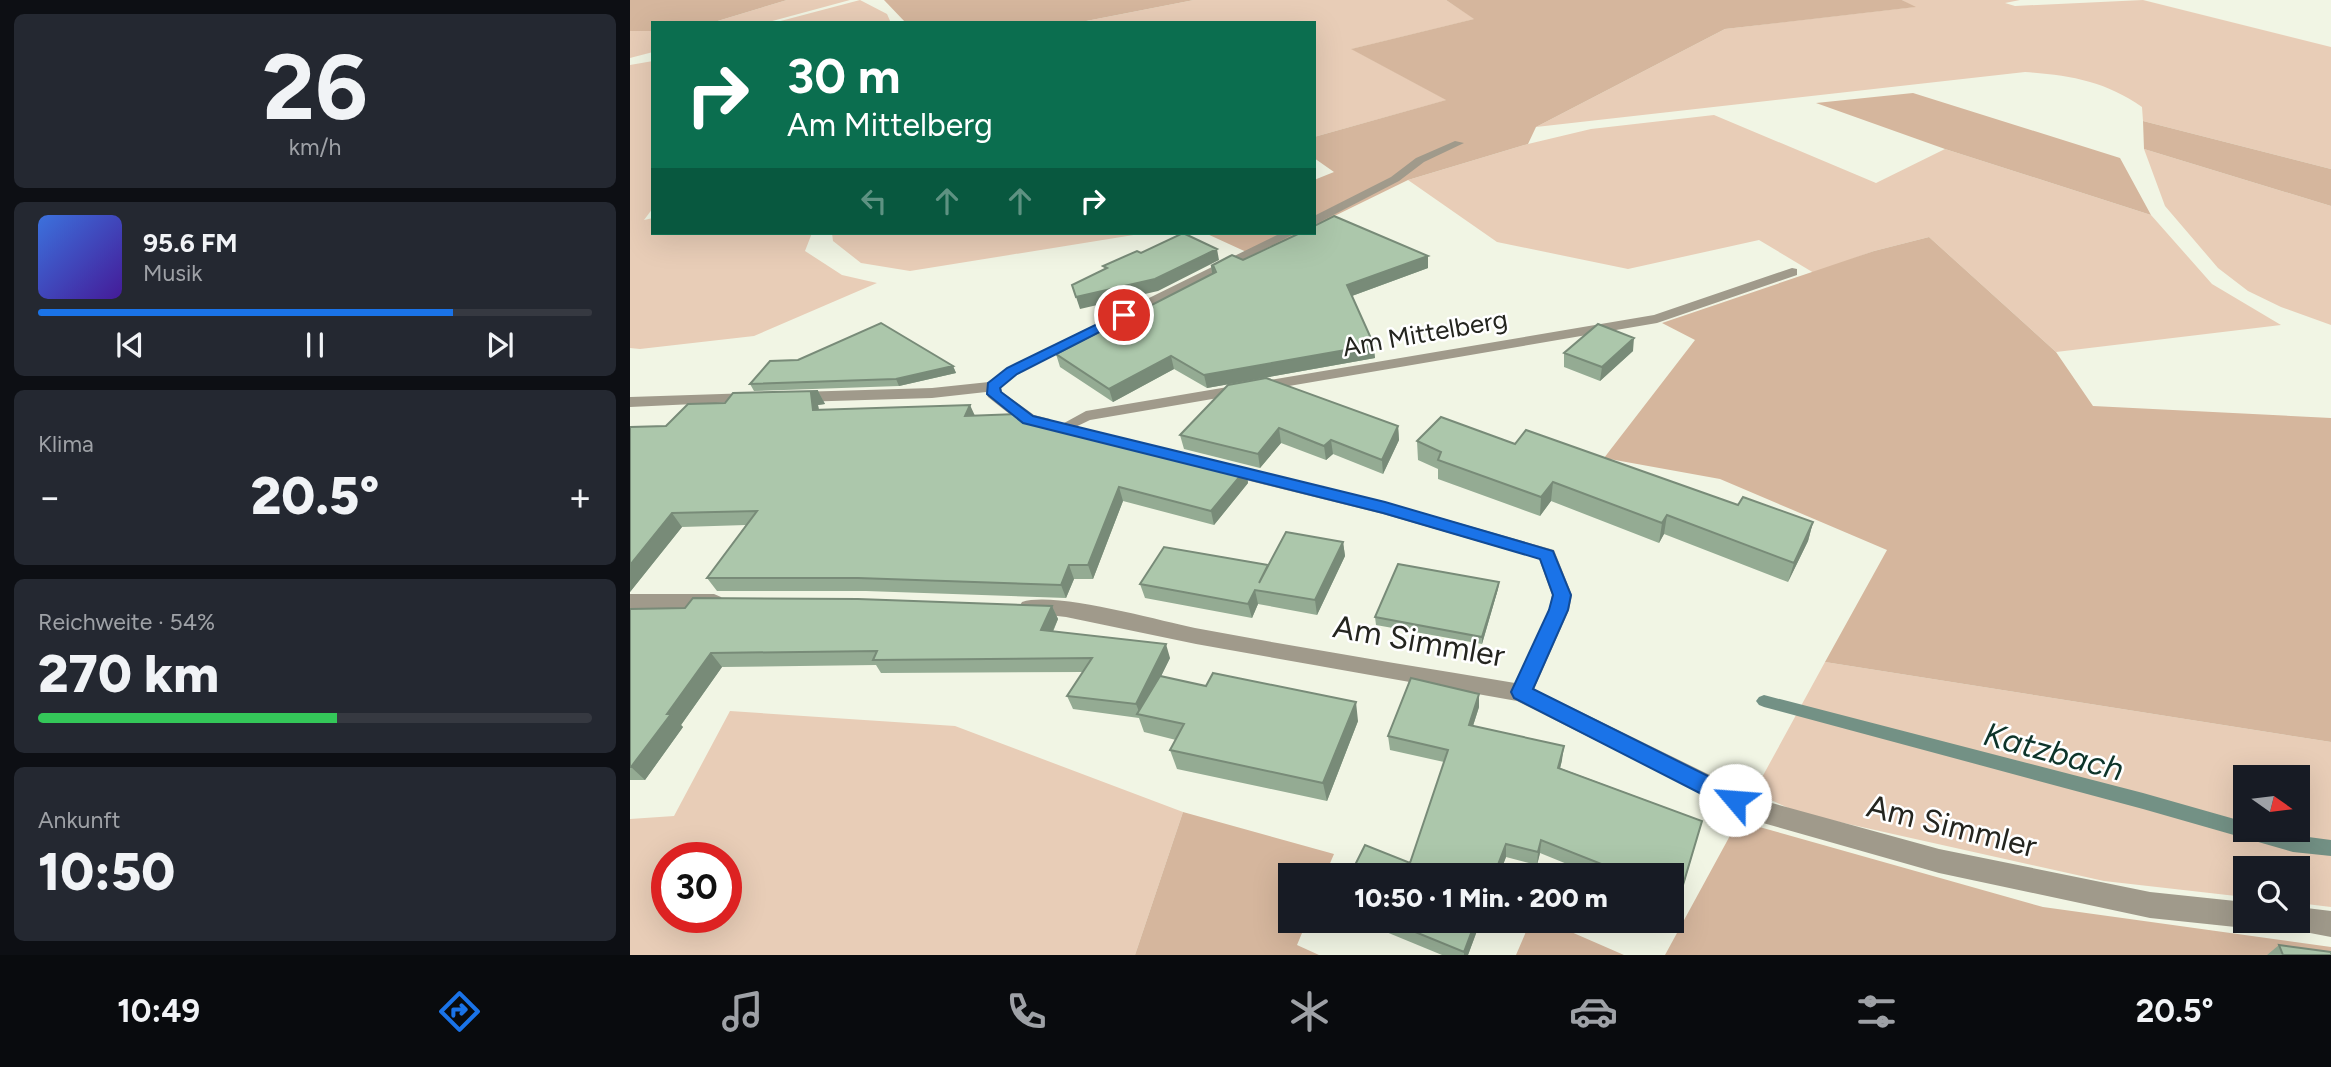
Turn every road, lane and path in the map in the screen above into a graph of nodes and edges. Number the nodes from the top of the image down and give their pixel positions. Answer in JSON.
{"nodes":[{"id":1,"x":1459,"y":143,"type":"dead end"},
{"id":2,"x":1316,"y":220,"type":"edge"},
{"id":3,"x":1286,"y":235,"type":"edge"},
{"id":4,"x":1792,"y":272,"type":"dead end"},
{"id":5,"x":993,"y":386,"type":"junction"},
{"id":6,"x":630,"y":402,"type":"edge"},
{"id":7,"x":1063,"y":428,"type":"junction"},
{"id":8,"x":1089,"y":434,"type":"edge"},
{"id":9,"x":1204,"y":464,"type":"edge"},
{"id":10,"x":630,"y":601,"type":"edge"},
{"id":11,"x":740,"y":602,"type":"edge"},
{"id":12,"x":1013,"y":607,"type":"edge"},
{"id":13,"x":1521,"y":692,"type":"junction"},
{"id":14,"x":2233,"y":914,"type":"edge"},
{"id":15,"x":2310,"y":921,"type":"edge"},
{"id":16,"x":2331,"y":924,"type":"edge"}],
"edges":[{"from":1,"to":2,"type":"street"},
{"from":3,"to":5,"type":"street"},
{"from":4,"to":7,"type":"street","name":"Am Mittelberg"},
{"from":5,"to":6,"type":"street"},
{"from":5,"to":7,"type":"street"},
{"from":7,"to":8,"type":"street"},
{"from":9,"to":13,"type":"street"},
{"from":10,"to":11,"type":"street"},
{"from":12,"to":13,"type":"street","name":"Am Simmler"},
{"from":13,"to":14,"type":"street","name":"Am Simmler"},
{"from":15,"to":16,"type":"street"}]}
